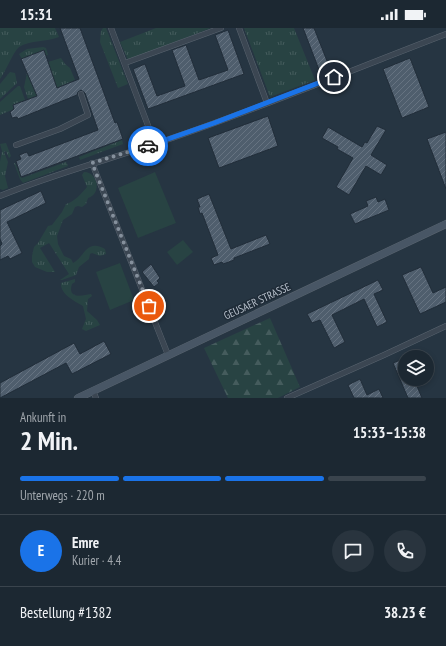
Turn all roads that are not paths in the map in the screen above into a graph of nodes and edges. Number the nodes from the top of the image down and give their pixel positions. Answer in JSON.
{"nodes":[{"id":1,"x":111,"y":28,"type":"edge"},
{"id":2,"x":221,"y":28,"type":"edge"},
{"id":3,"x":239,"y":28,"type":"edge"},
{"id":4,"x":446,"y":34,"type":"edge"},
{"id":5,"x":125,"y":63,"type":"junction"},
{"id":6,"x":81,"y":94,"type":"dead end"},
{"id":7,"x":267,"y":103,"type":"junction"},
{"id":8,"x":16,"y":144,"type":"dead end"},
{"id":9,"x":155,"y":144,"type":"junction"},
{"id":10,"x":92,"y":163,"type":"junction"},
{"id":11,"x":0,"y":196,"type":"edge"},
{"id":12,"x":446,"y":224,"type":"edge"},
{"id":13,"x":446,"y":326,"type":"edge"},
{"id":14,"x":168,"y":355,"type":"junction"},
{"id":15,"x":93,"y":391,"type":"junction"},
{"id":16,"x":78,"y":398,"type":"edge"},
{"id":17,"x":96,"y":398,"type":"edge"},
{"id":18,"x":287,"y":398,"type":"edge"}],
"edges":[{"from":1,"to":5,"type":"street"},
{"from":2,"to":5,"type":"street"},
{"from":3,"to":7,"type":"street"},
{"from":4,"to":7,"type":"street"},
{"from":5,"to":9,"type":"street"},
{"from":6,"to":8,"type":"street"},
{"from":7,"to":9,"type":"street"},
{"from":9,"to":10,"type":"street"},
{"from":10,"to":11,"type":"street"},
{"from":10,"to":14,"type":"street"},
{"from":12,"to":14,"type":"street","name":"GEUSAER STRASSE"},
{"from":13,"to":18,"type":"street"},
{"from":14,"to":15,"type":"street","name":"GEUSAER STRASSE"},
{"from":15,"to":16,"type":"street","name":"GEUSAER STRASSE"},
{"from":15,"to":17,"type":"street"}]}
